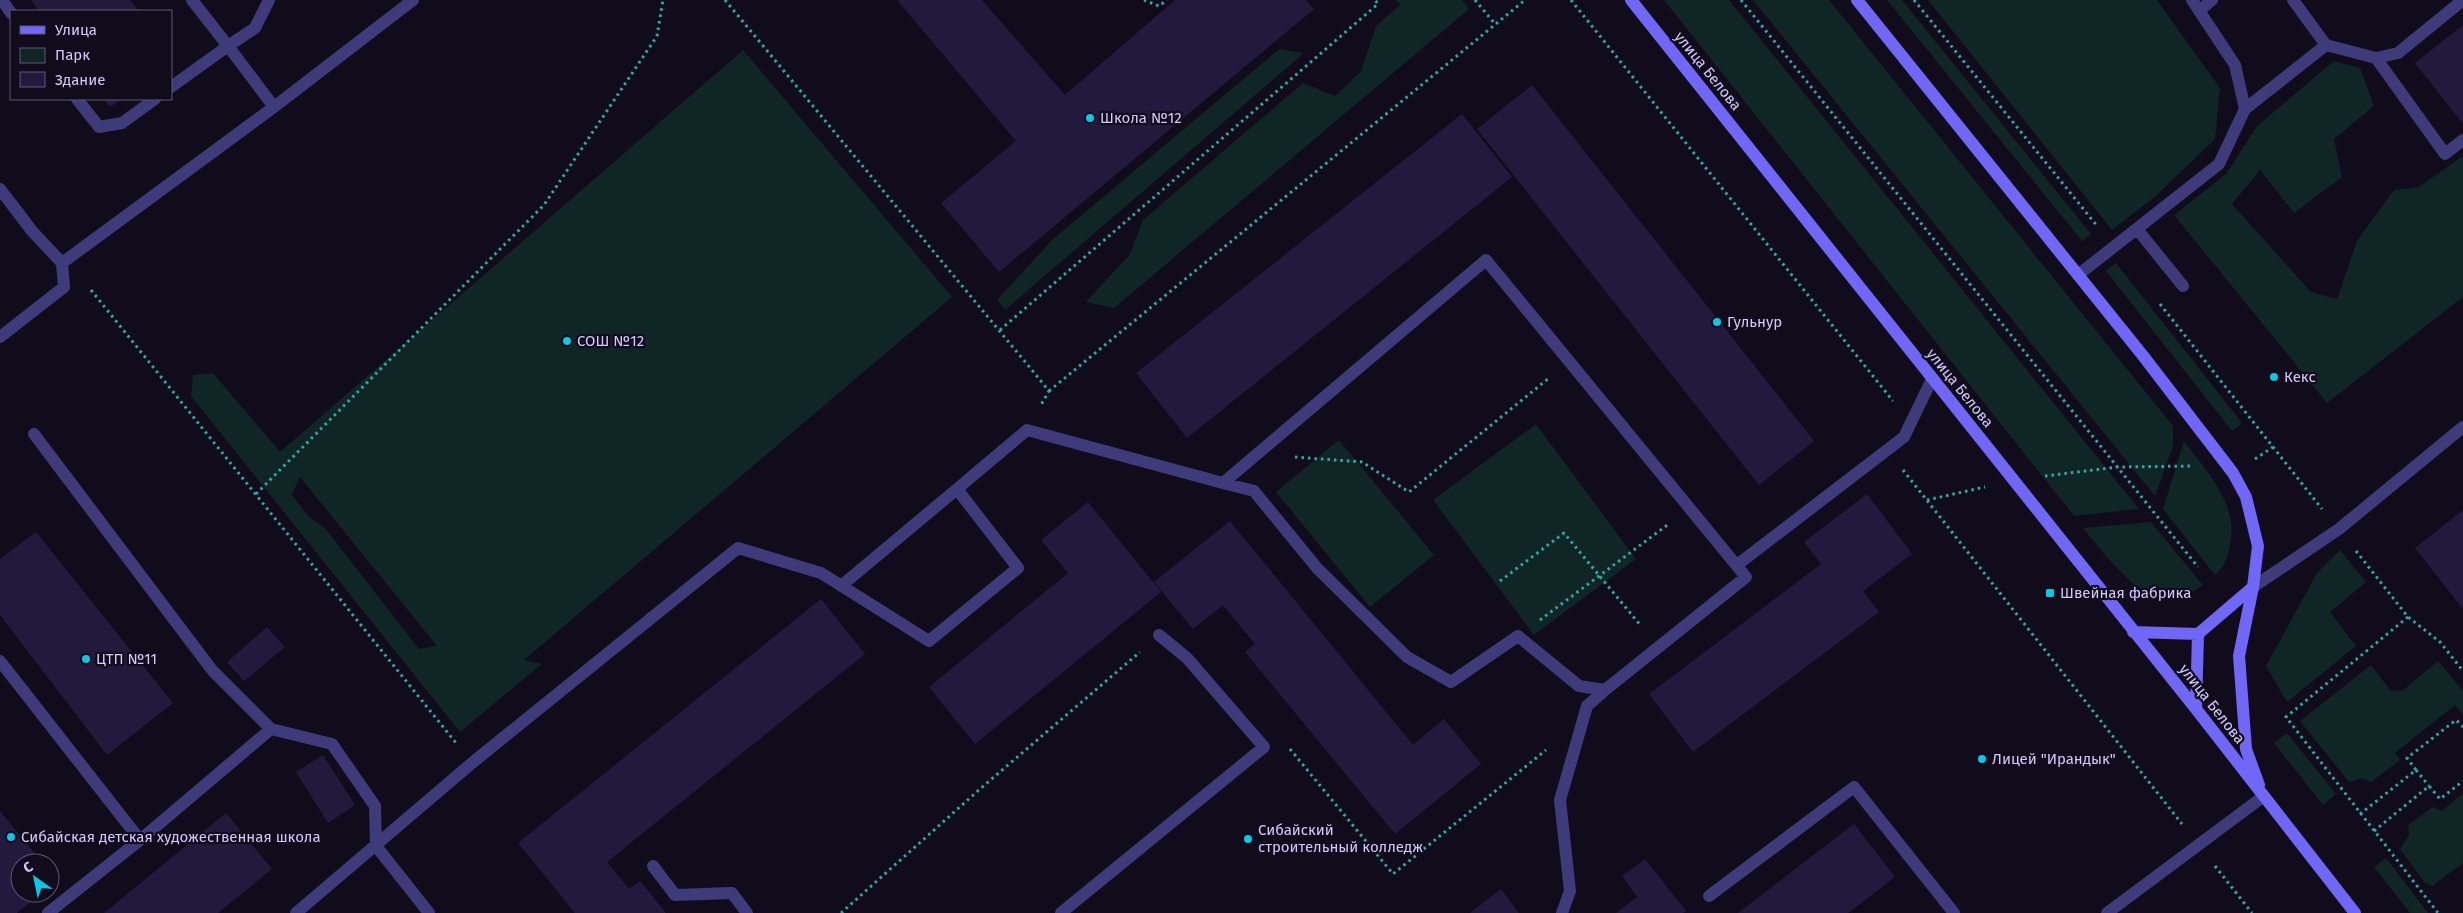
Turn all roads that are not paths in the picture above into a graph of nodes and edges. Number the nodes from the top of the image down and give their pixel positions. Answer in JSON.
{"nodes":[{"id":1,"x":2,"y":0,"type":"edge"},
{"id":2,"x":192,"y":0,"type":"edge"},
{"id":3,"x":269,"y":0,"type":"edge"},
{"id":4,"x":413,"y":0,"type":"edge"},
{"id":5,"x":1631,"y":0,"type":"edge"},
{"id":6,"x":1857,"y":0,"type":"edge"},
{"id":7,"x":2212,"y":0,"type":"edge"},
{"id":8,"x":2293,"y":0,"type":"edge"},
{"id":9,"x":2463,"y":0,"type":"edge"},
{"id":10,"x":2195,"y":5,"type":"edge"},
{"id":11,"x":10,"y":11,"type":"edge"},
{"id":12,"x":2326,"y":45,"type":"junction"},
{"id":13,"x":228,"y":46,"type":"junction"},
{"id":14,"x":2376,"y":58,"type":"junction"},
{"id":15,"x":172,"y":86,"type":"edge"},
{"id":16,"x":78,"y":100,"type":"edge"},
{"id":17,"x":154,"y":100,"type":"edge"},
{"id":18,"x":274,"y":107,"type":"junction"},
{"id":19,"x":2245,"y":109,"type":"junction"},
{"id":20,"x":2463,"y":140,"type":"edge"},
{"id":21,"x":0,"y":189,"type":"edge"},
{"id":22,"x":2137,"y":229,"type":"junction"},
{"id":23,"x":62,"y":264,"type":"junction"},
{"id":24,"x":2078,"y":276,"type":"junction"},
{"id":25,"x":2182,"y":286,"type":"dead end"},
{"id":26,"x":0,"y":337,"type":"edge"},
{"id":27,"x":1932,"y":379,"type":"junction"},
{"id":28,"x":2463,"y":427,"type":"edge"},
{"id":29,"x":34,"y":434,"type":"dead end"},
{"id":30,"x":1223,"y":484,"type":"junction"},
{"id":31,"x":958,"y":489,"type":"junction"},
{"id":32,"x":1737,"y":565,"type":"junction"},
{"id":33,"x":841,"y":586,"type":"junction"},
{"id":34,"x":2253,"y":586,"type":"junction"},
{"id":35,"x":2134,"y":632,"type":"junction"},
{"id":36,"x":2198,"y":634,"type":"junction"},
{"id":37,"x":1159,"y":635,"type":"dead end"},
{"id":38,"x":0,"y":661,"type":"edge"},
{"id":39,"x":1605,"y":690,"type":"junction"},
{"id":40,"x":2196,"y":710,"type":"junction"},
{"id":41,"x":271,"y":729,"type":"junction"},
{"id":42,"x":2264,"y":796,"type":"junction"},
{"id":43,"x":140,"y":840,"type":"junction"},
{"id":44,"x":376,"y":846,"type":"junction"},
{"id":45,"x":652,"y":866,"type":"dead end"},
{"id":46,"x":1709,"y":896,"type":"dead end"},
{"id":47,"x":48,"y":913,"type":"edge"},
{"id":48,"x":296,"y":913,"type":"edge"},
{"id":49,"x":429,"y":913,"type":"edge"},
{"id":50,"x":747,"y":913,"type":"edge"},
{"id":51,"x":1061,"y":913,"type":"edge"},
{"id":52,"x":1562,"y":913,"type":"edge"},
{"id":53,"x":1954,"y":913,"type":"edge"},
{"id":54,"x":2107,"y":913,"type":"edge"},
{"id":55,"x":2355,"y":913,"type":"edge"}],
"edges":[{"from":1,"to":11,"type":"street"},
{"from":2,"to":13,"type":"street"},
{"from":3,"to":13,"type":"street"},
{"from":4,"to":18,"type":"street"},
{"from":5,"to":27,"type":"main road","name":"улица Белова"},
{"from":6,"to":24,"type":"main road","name":"улица Белова"},
{"from":7,"to":10,"type":"street"},
{"from":8,"to":12,"type":"street"},
{"from":9,"to":14,"type":"street"},
{"from":10,"to":19,"type":"street"},
{"from":12,"to":14,"type":"street"},
{"from":12,"to":19,"type":"street"},
{"from":13,"to":15,"type":"street"},
{"from":13,"to":18,"type":"street"},
{"from":14,"to":20,"type":"street"},
{"from":16,"to":17,"type":"street"},
{"from":18,"to":23,"type":"street"},
{"from":19,"to":22,"type":"street"},
{"from":21,"to":23,"type":"street"},
{"from":22,"to":24,"type":"street"},
{"from":22,"to":25,"type":"street"},
{"from":23,"to":26,"type":"street"},
{"from":24,"to":34,"type":"main road","name":"улица Белова"},
{"from":27,"to":32,"type":"street"},
{"from":27,"to":35,"type":"main road","name":"улица Белова"},
{"from":28,"to":34,"type":"street"},
{"from":29,"to":41,"type":"street"},
{"from":30,"to":31,"type":"street"},
{"from":30,"to":32,"type":"street"},
{"from":30,"to":39,"type":"street"},
{"from":31,"to":33,"type":"street"},
{"from":31,"to":33,"type":"street"},
{"from":32,"to":39,"type":"street"},
{"from":33,"to":44,"type":"street"},
{"from":34,"to":36,"type":"main road"},
{"from":34,"to":42,"type":"main road","name":"улица Белова"},
{"from":35,"to":36,"type":"main road"},
{"from":35,"to":40,"type":"main road","name":"улица Белова"},
{"from":36,"to":40,"type":"main road"},
{"from":37,"to":51,"type":"street"},
{"from":38,"to":43,"type":"street"},
{"from":39,"to":52,"type":"street"},
{"from":40,"to":42,"type":"main road","name":"улица Белова"},
{"from":41,"to":43,"type":"street"},
{"from":41,"to":44,"type":"street"},
{"from":42,"to":54,"type":"street"},
{"from":42,"to":55,"type":"main road","name":"улица Белова"},
{"from":43,"to":47,"type":"street"},
{"from":44,"to":48,"type":"street"},
{"from":44,"to":49,"type":"street"},
{"from":45,"to":50,"type":"street"},
{"from":46,"to":53,"type":"street"}]}
